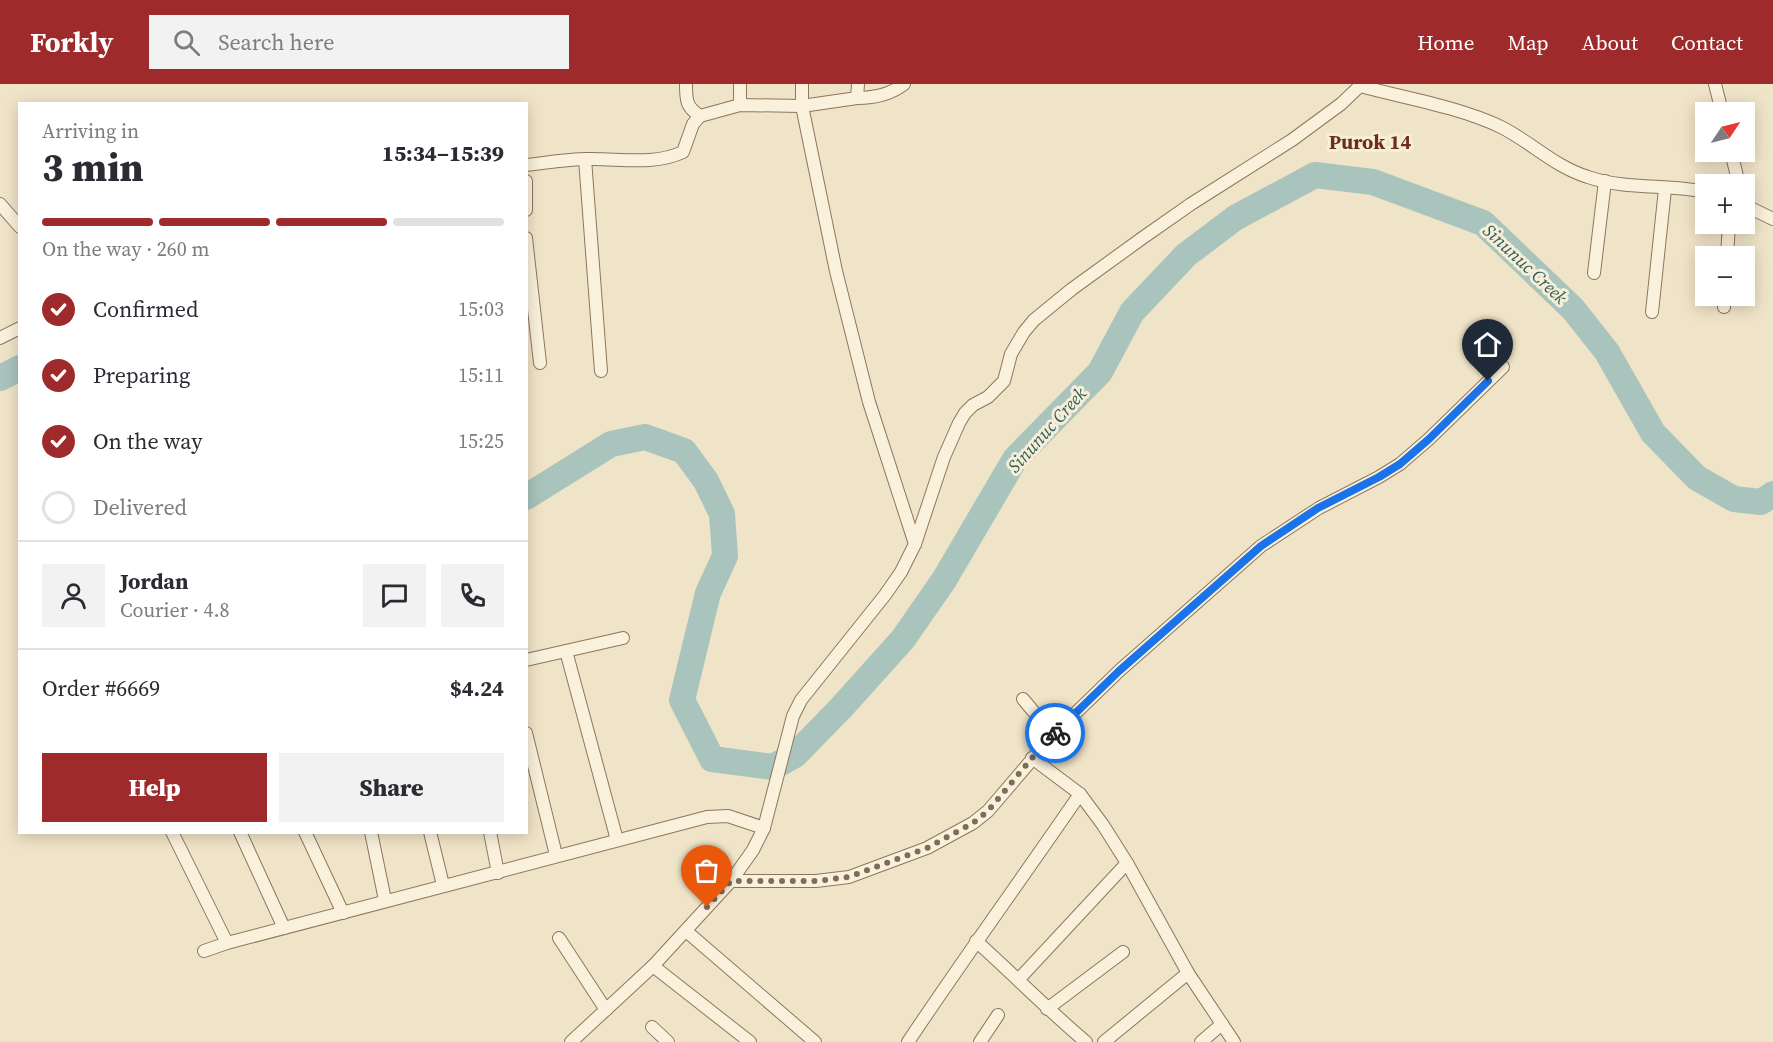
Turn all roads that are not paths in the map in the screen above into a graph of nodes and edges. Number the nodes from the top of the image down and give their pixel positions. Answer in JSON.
{"nodes":[{"id":1,"x":686,"y":84,"type":"edge"},
{"id":2,"x":740,"y":84,"type":"edge"},
{"id":3,"x":802,"y":84,"type":"edge"},
{"id":4,"x":858,"y":84,"type":"edge"},
{"id":5,"x":904,"y":84,"type":"edge"},
{"id":6,"x":1715,"y":84,"type":"edge"},
{"id":7,"x":1361,"y":85,"type":"edge"},
{"id":8,"x":857,"y":98,"type":"junction"},
{"id":9,"x":1720,"y":102,"type":"edge"},
{"id":10,"x":740,"y":105,"type":"junction"},
{"id":11,"x":802,"y":106,"type":"junction"},
{"id":12,"x":700,"y":116,"type":"junction"},
{"id":13,"x":585,"y":159,"type":"junction"},
{"id":14,"x":528,"y":165,"type":"edge"},
{"id":15,"x":1605,"y":181,"type":"junction"},
{"id":16,"x":1665,"y":189,"type":"junction"},
{"id":17,"x":1695,"y":191,"type":"edge"},
{"id":18,"x":0,"y":204,"type":"edge"},
{"id":19,"x":1755,"y":210,"type":"edge"},
{"id":20,"x":1773,"y":219,"type":"edge"},
{"id":21,"x":18,"y":225,"type":"edge"},
{"id":22,"x":528,"y":256,"type":"edge"},
{"id":23,"x":1594,"y":273,"type":"dead end"},
{"id":24,"x":1652,"y":312,"type":"dead end"},
{"id":25,"x":18,"y":329,"type":"edge"},
{"id":26,"x":0,"y":338,"type":"edge"},
{"id":27,"x":540,"y":363,"type":"dead end"},
{"id":28,"x":1503,"y":367,"type":"dead end"},
{"id":29,"x":601,"y":371,"type":"dead end"},
{"id":30,"x":915,"y":544,"type":"junction"},
{"id":31,"x":623,"y":638,"type":"dead end"},
{"id":32,"x":566,"y":651,"type":"junction"},
{"id":33,"x":528,"y":660,"type":"edge"},
{"id":34,"x":1023,"y":699,"type":"dead end"},
{"id":35,"x":1053,"y":735,"type":"junction"},
{"id":36,"x":528,"y":741,"type":"edge"},
{"id":37,"x":1032,"y":758,"type":"junction"},
{"id":38,"x":1080,"y":794,"type":"junction"},
{"id":39,"x":764,"y":828,"type":"junction"},
{"id":40,"x":173,"y":834,"type":"edge"},
{"id":41,"x":241,"y":834,"type":"edge"},
{"id":42,"x":306,"y":834,"type":"edge"},
{"id":43,"x":371,"y":834,"type":"edge"},
{"id":44,"x":430,"y":834,"type":"edge"},
{"id":45,"x":490,"y":834,"type":"edge"},
{"id":46,"x":616,"y":840,"type":"junction"},
{"id":47,"x":556,"y":855,"type":"junction"},
{"id":48,"x":1127,"y":863,"type":"junction"},
{"id":49,"x":498,"y":873,"type":"junction"},
{"id":50,"x":731,"y":881,"type":"junction"},
{"id":51,"x":443,"y":885,"type":"junction"},
{"id":52,"x":385,"y":900,"type":"junction"},
{"id":53,"x":344,"y":913,"type":"junction"},
{"id":54,"x":284,"y":928,"type":"junction"},
{"id":55,"x":686,"y":931,"type":"junction"},
{"id":56,"x":559,"y":938,"type":"dead end"},
{"id":57,"x":976,"y":941,"type":"junction"},
{"id":58,"x":227,"y":944,"type":"junction"},
{"id":59,"x":204,"y":951,"type":"dead end"},
{"id":60,"x":1123,"y":952,"type":"dead end"},
{"id":61,"x":653,"y":966,"type":"junction"},
{"id":62,"x":1188,"y":974,"type":"junction"},
{"id":63,"x":1019,"y":979,"type":"junction"},
{"id":64,"x":1047,"y":1009,"type":"junction"},
{"id":65,"x":606,"y":1010,"type":"junction"},
{"id":66,"x":998,"y":1014,"type":"dead end"},
{"id":67,"x":1222,"y":1024,"type":"junction"},
{"id":68,"x":652,"y":1027,"type":"dead end"},
{"id":69,"x":571,"y":1042,"type":"edge"},
{"id":70,"x":668,"y":1042,"type":"edge"},
{"id":71,"x":750,"y":1042,"type":"edge"},
{"id":72,"x":815,"y":1042,"type":"edge"},
{"id":73,"x":908,"y":1042,"type":"edge"},
{"id":74,"x":980,"y":1042,"type":"edge"},
{"id":75,"x":1086,"y":1042,"type":"edge"},
{"id":76,"x":1104,"y":1042,"type":"edge"},
{"id":77,"x":1201,"y":1042,"type":"edge"},
{"id":78,"x":1234,"y":1042,"type":"edge"}],
"edges":[{"from":1,"to":12,"type":"street"},
{"from":2,"to":10,"type":"street"},
{"from":3,"to":11,"type":"street"},
{"from":4,"to":8,"type":"street"},
{"from":5,"to":8,"type":"street"},
{"from":6,"to":9,"type":"street"},
{"from":7,"to":15,"type":"street"},
{"from":7,"to":30,"type":"street"},
{"from":8,"to":11,"type":"street"},
{"from":10,"to":11,"type":"street"},
{"from":10,"to":12,"type":"street"},
{"from":11,"to":30,"type":"street"},
{"from":12,"to":13,"type":"street"},
{"from":13,"to":14,"type":"street"},
{"from":13,"to":29,"type":"street"},
{"from":15,"to":16,"type":"street"},
{"from":15,"to":23,"type":"street"},
{"from":16,"to":17,"type":"street"},
{"from":16,"to":24,"type":"street"},
{"from":18,"to":21,"type":"street"},
{"from":19,"to":20,"type":"street"},
{"from":22,"to":27,"type":"street"},
{"from":25,"to":26,"type":"street"},
{"from":28,"to":35,"type":"street"},
{"from":30,"to":39,"type":"street"},
{"from":31,"to":32,"type":"street"},
{"from":32,"to":33,"type":"street"},
{"from":32,"to":46,"type":"street"},
{"from":34,"to":35,"type":"street"},
{"from":35,"to":37,"type":"street"},
{"from":36,"to":47,"type":"street"},
{"from":37,"to":38,"type":"street"},
{"from":37,"to":50,"type":"street"},
{"from":38,"to":48,"type":"street"},
{"from":38,"to":57,"type":"street"},
{"from":39,"to":46,"type":"street"},
{"from":39,"to":50,"type":"street"},
{"from":40,"to":58,"type":"street"},
{"from":41,"to":54,"type":"street"},
{"from":42,"to":53,"type":"street"},
{"from":43,"to":52,"type":"street"},
{"from":44,"to":51,"type":"street"},
{"from":45,"to":49,"type":"street"},
{"from":46,"to":47,"type":"street"},
{"from":47,"to":49,"type":"street"},
{"from":48,"to":62,"type":"street"},
{"from":48,"to":63,"type":"street"},
{"from":49,"to":51,"type":"street"},
{"from":50,"to":55,"type":"street"},
{"from":51,"to":52,"type":"street"},
{"from":52,"to":53,"type":"street"},
{"from":53,"to":54,"type":"street"},
{"from":54,"to":58,"type":"street"},
{"from":55,"to":61,"type":"street"},
{"from":55,"to":72,"type":"street"},
{"from":56,"to":65,"type":"street"},
{"from":57,"to":63,"type":"street"},
{"from":57,"to":73,"type":"street"},
{"from":58,"to":59,"type":"street"},
{"from":60,"to":64,"type":"street"},
{"from":61,"to":65,"type":"street"},
{"from":61,"to":71,"type":"street"},
{"from":62,"to":67,"type":"street"},
{"from":62,"to":76,"type":"street"},
{"from":63,"to":64,"type":"street"},
{"from":64,"to":75,"type":"street"},
{"from":65,"to":69,"type":"street"},
{"from":66,"to":74,"type":"street"},
{"from":67,"to":77,"type":"street"},
{"from":67,"to":78,"type":"street"},
{"from":68,"to":70,"type":"street"}]}
